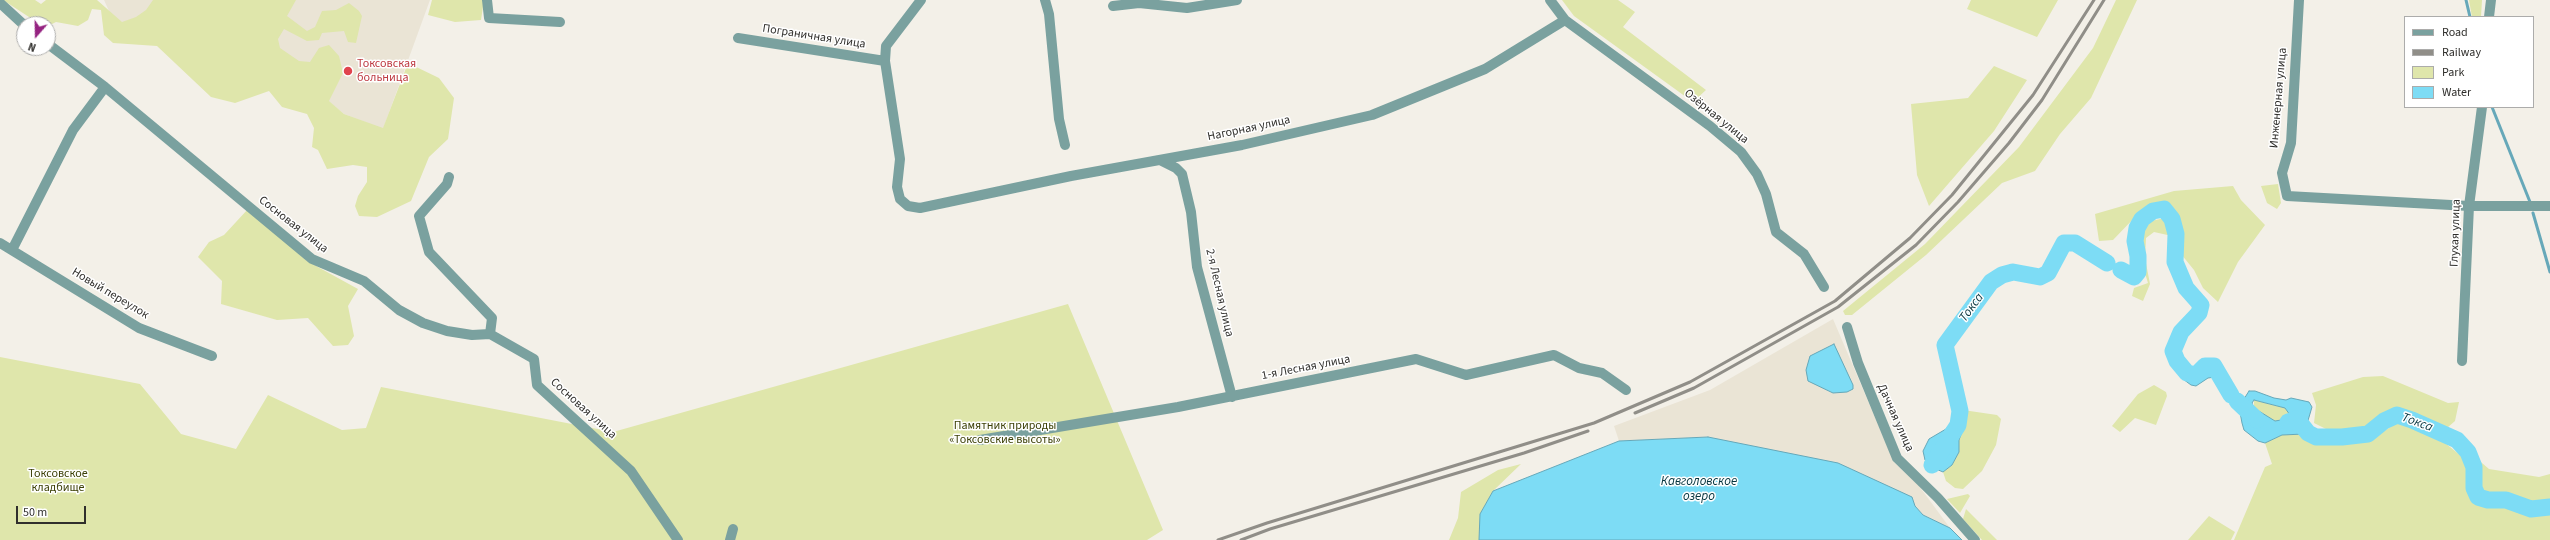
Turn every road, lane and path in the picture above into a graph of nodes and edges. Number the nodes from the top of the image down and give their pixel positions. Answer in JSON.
{"nodes":[{"id":1,"x":487,"y":0,"type":"edge"},
{"id":2,"x":922,"y":0,"type":"edge"},
{"id":3,"x":1045,"y":0,"type":"edge"},
{"id":4,"x":1236,"y":0,"type":"edge"},
{"id":5,"x":1550,"y":0,"type":"edge"},
{"id":6,"x":2299,"y":0,"type":"edge"},
{"id":7,"x":2491,"y":0,"type":"edge"},
{"id":8,"x":0,"y":3,"type":"edge"},
{"id":9,"x":1113,"y":6,"type":"dead end"},
{"id":10,"x":2490,"y":16,"type":"edge"},
{"id":11,"x":16,"y":18,"type":"edge"},
{"id":12,"x":1565,"y":20,"type":"junction"},
{"id":13,"x":560,"y":22,"type":"dead end"},
{"id":14,"x":738,"y":38,"type":"dead end"},
{"id":15,"x":56,"y":50,"type":"edge"},
{"id":16,"x":885,"y":62,"type":"junction"},
{"id":17,"x":105,"y":87,"type":"junction"},
{"id":18,"x":2482,"y":108,"type":"edge"},
{"id":19,"x":1065,"y":145,"type":"dead end"},
{"id":20,"x":1160,"y":160,"type":"junction"},
{"id":21,"x":449,"y":177,"type":"dead end"},
{"id":22,"x":2469,"y":206,"type":"junction"},
{"id":23,"x":2550,"y":206,"type":"edge"},
{"id":24,"x":0,"y":243,"type":"edge"},
{"id":25,"x":12,"y":250,"type":"junction"},
{"id":26,"x":1824,"y":288,"type":"dead end"},
{"id":27,"x":1847,"y":327,"type":"dead end"},
{"id":28,"x":490,"y":334,"type":"junction"},
{"id":29,"x":212,"y":356,"type":"dead end"},
{"id":30,"x":2462,"y":360,"type":"dead end"},
{"id":31,"x":1626,"y":390,"type":"dead end"},
{"id":32,"x":1232,"y":397,"type":"junction"},
{"id":33,"x":980,"y":440,"type":"dead end"},
{"id":34,"x":734,"y":529,"type":"dead end"},
{"id":35,"x":678,"y":540,"type":"edge"},
{"id":36,"x":730,"y":540,"type":"edge"},
{"id":37,"x":1975,"y":540,"type":"edge"}],
"edges":[{"from":1,"to":13,"type":"street"},
{"from":2,"to":16,"type":"street"},
{"from":3,"to":19,"type":"street"},
{"from":4,"to":9,"type":"street"},
{"from":5,"to":12,"type":"street","name":"Озёрная улица"},
{"from":6,"to":22,"type":"street","name":"Инженерная улица"},
{"from":7,"to":10,"type":"street"},
{"from":8,"to":11,"type":"street"},
{"from":12,"to":20,"type":"street","name":"Нагорная улица"},
{"from":12,"to":26,"type":"street","name":"Озёрная улица"},
{"from":14,"to":16,"type":"street","name":"Пограничная улица"},
{"from":15,"to":17,"type":"street","name":"Сосновая улица"},
{"from":16,"to":20,"type":"street","name":"Нагорная улица"},
{"from":17,"to":25,"type":"street"},
{"from":17,"to":28,"type":"street","name":"Сосновая улица"},
{"from":18,"to":22,"type":"street","name":"Глухая улица"},
{"from":20,"to":32,"type":"street","name":"2-я Лесная улица"},
{"from":21,"to":28,"type":"street"},
{"from":22,"to":23,"type":"street"},
{"from":22,"to":30,"type":"street","name":"Глухая улица"},
{"from":24,"to":25,"type":"street","name":"Новый переулок"},
{"from":25,"to":29,"type":"street","name":"Новый переулок"},
{"from":27,"to":37,"type":"street","name":"Дачная улица"},
{"from":28,"to":35,"type":"street","name":"Сосновая улица"},
{"from":31,"to":32,"type":"street","name":"1-я Лесная улица"},
{"from":32,"to":33,"type":"street","name":"1-я Лесная улица"},
{"from":34,"to":36,"type":"street"}]}
